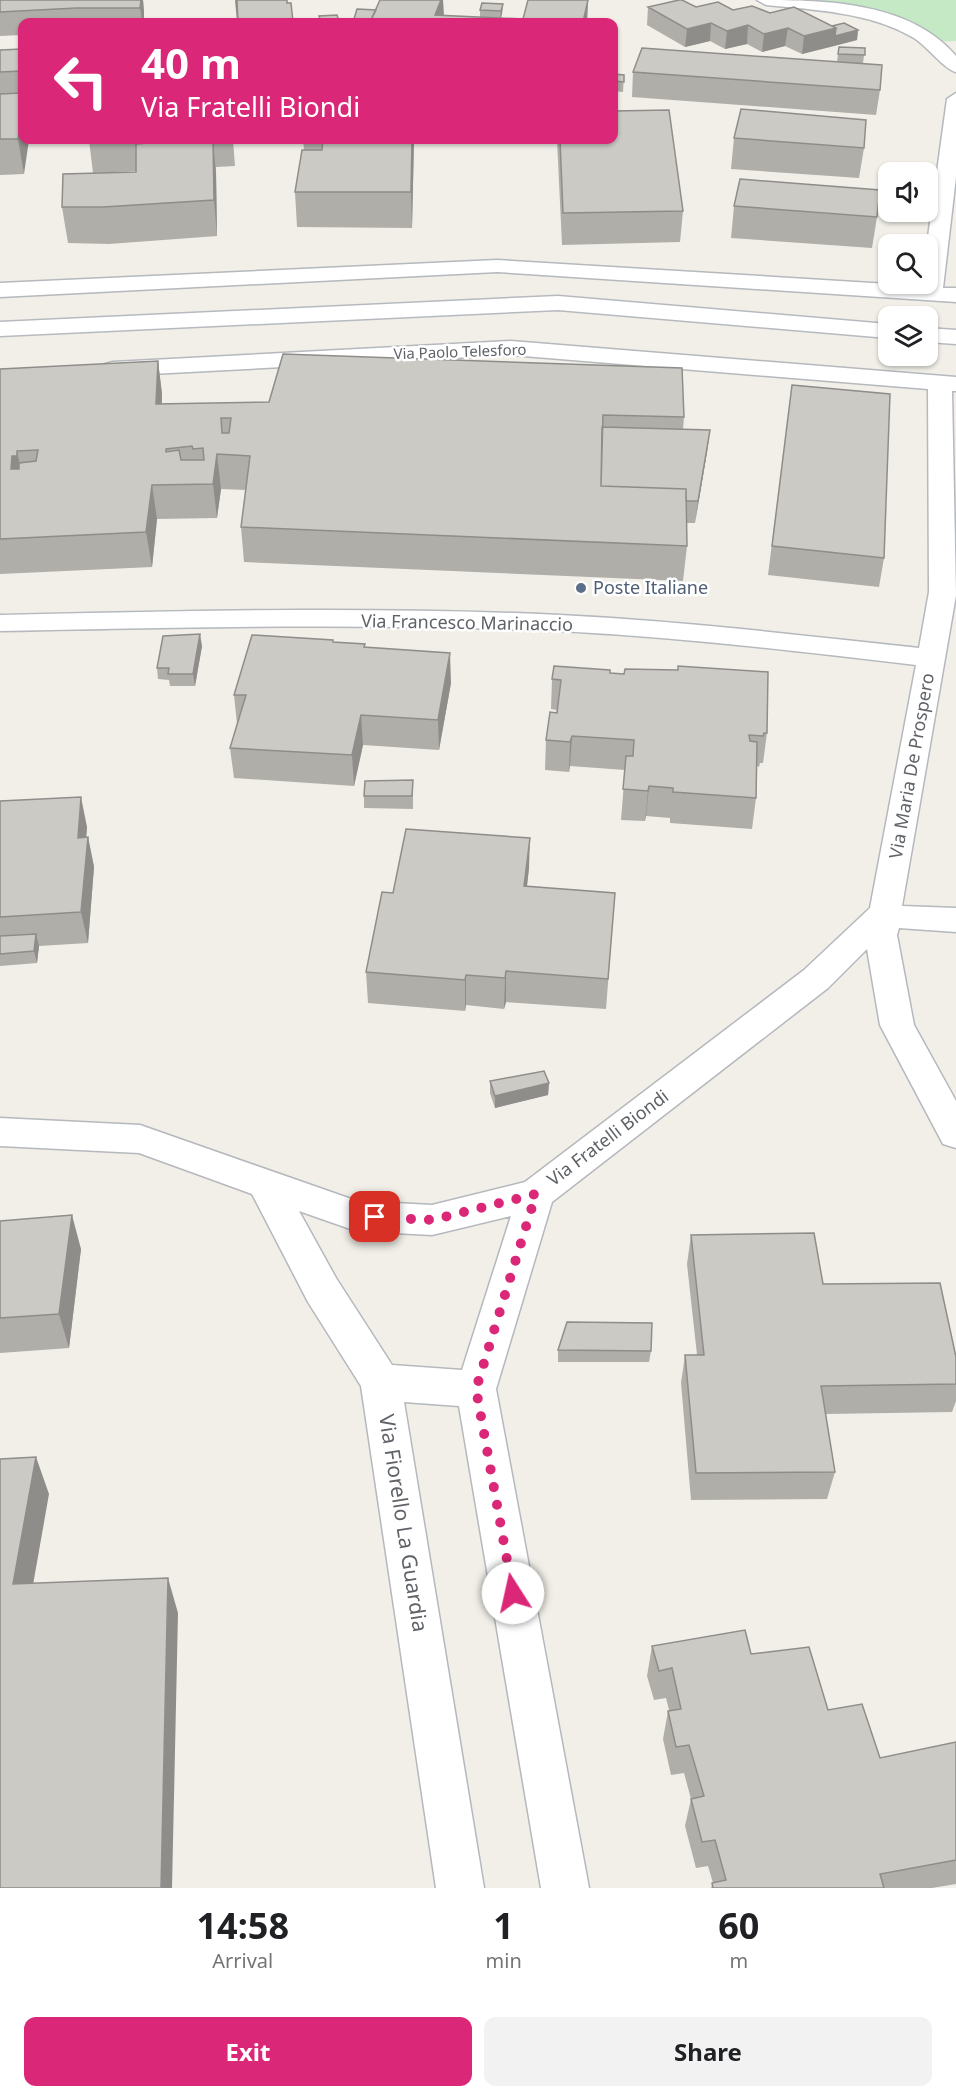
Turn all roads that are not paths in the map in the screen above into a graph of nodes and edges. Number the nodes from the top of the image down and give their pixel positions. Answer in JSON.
{"nodes":[{"id":1,"x":766,"y":0,"type":"edge"},
{"id":2,"x":956,"y":67,"type":"edge"},
{"id":3,"x":956,"y":99,"type":"edge"},
{"id":4,"x":938,"y":239,"type":"edge"},
{"id":5,"x":0,"y":290,"type":"edge"},
{"id":6,"x":878,"y":290,"type":"edge"},
{"id":7,"x":938,"y":294,"type":"edge"},
{"id":8,"x":956,"y":295,"type":"edge"},
{"id":9,"x":0,"y":329,"type":"edge"},
{"id":10,"x":878,"y":330,"type":"edge"},
{"id":11,"x":938,"y":336,"type":"edge"},
{"id":12,"x":956,"y":337,"type":"edge"},
{"id":13,"x":87,"y":370,"type":"edge"},
{"id":14,"x":948,"y":383,"type":"edge"},
{"id":15,"x":0,"y":623,"type":"edge"},
{"id":16,"x":932,"y":658,"type":"junction"},
{"id":17,"x":884,"y":916,"type":"junction"},
{"id":18,"x":956,"y":920,"type":"edge"},
{"id":19,"x":0,"y":1132,"type":"edge"},
{"id":20,"x":956,"y":1134,"type":"edge"},
{"id":21,"x":266,"y":1186,"type":"junction"},
{"id":22,"x":536,"y":1194,"type":"junction"},
{"id":23,"x":381,"y":1382,"type":"junction"},
{"id":24,"x":476,"y":1389,"type":"junction"},
{"id":25,"x":460,"y":1888,"type":"edge"},
{"id":26,"x":565,"y":1888,"type":"edge"}],
"edges":[{"from":1,"to":2,"type":"street"},
{"from":3,"to":4,"type":"street"},
{"from":5,"to":6,"type":"street"},
{"from":7,"to":8,"type":"street"},
{"from":9,"to":10,"type":"street"},
{"from":11,"to":12,"type":"street"},
{"from":13,"to":14,"type":"street","name":"Via Paolo Telesforo"},
{"from":14,"to":16,"type":"street","name":"Via Maria De Prospero"},
{"from":15,"to":16,"type":"street","name":"Via Francesco Marinaccio"},
{"from":16,"to":17,"type":"street","name":"Via Maria De Prospero"},
{"from":17,"to":18,"type":"street"},
{"from":17,"to":20,"type":"street","name":"Via Maria De Prospero"},
{"from":17,"to":22,"type":"street","name":"Via Fratelli Biondi"},
{"from":19,"to":21,"type":"street","name":"Via Fratelli Biondi"},
{"from":21,"to":22,"type":"street","name":"Via Fratelli Biondi"},
{"from":21,"to":23,"type":"street","name":"Via Fiorello La Guardia"},
{"from":22,"to":24,"type":"street"},
{"from":23,"to":24,"type":"street"},
{"from":23,"to":25,"type":"street","name":"Via Fiorello La Guardia"},
{"from":24,"to":26,"type":"street"}]}
